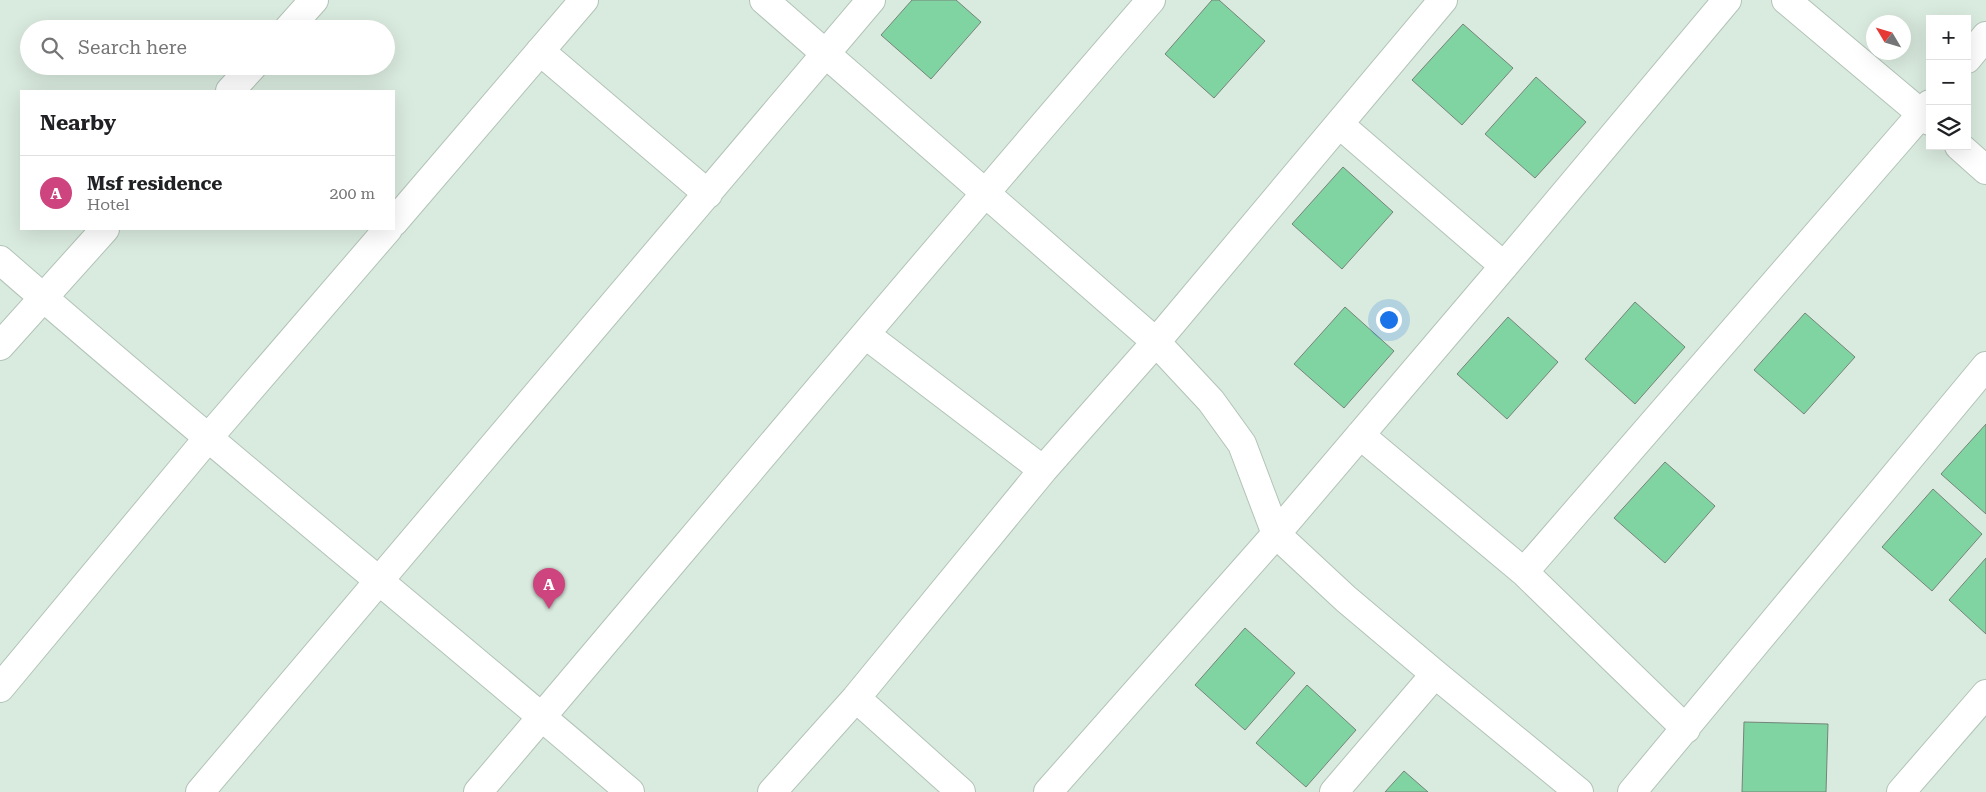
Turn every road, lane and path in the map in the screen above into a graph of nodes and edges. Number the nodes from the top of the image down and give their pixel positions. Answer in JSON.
{"nodes":[{"id":1,"x":314,"y":0,"type":"edge"},
{"id":2,"x":764,"y":0,"type":"edge"},
{"id":3,"x":871,"y":0,"type":"edge"},
{"id":4,"x":1151,"y":0,"type":"edge"},
{"id":5,"x":1443,"y":0,"type":"edge"},
{"id":6,"x":1727,"y":0,"type":"edge"},
{"id":7,"x":1786,"y":0,"type":"edge"},
{"id":8,"x":575,"y":3,"type":"edge"},
{"id":9,"x":296,"y":20,"type":"edge"},
{"id":10,"x":1986,"y":36,"type":"edge"},
{"id":11,"x":540,"y":51,"type":"junction"},
{"id":12,"x":827,"y":54,"type":"junction"},
{"id":13,"x":1971,"y":54,"type":"edge"},
{"id":14,"x":245,"y":75,"type":"edge"},
{"id":15,"x":231,"y":90,"type":"edge"},
{"id":16,"x":1926,"y":112,"type":"edge"},
{"id":17,"x":1926,"y":114,"type":"edge"},
{"id":18,"x":1339,"y":124,"type":"junction"},
{"id":19,"x":1964,"y":150,"type":"edge"},
{"id":20,"x":1986,"y":170,"type":"edge"},
{"id":21,"x":985,"y":191,"type":"junction"},
{"id":22,"x":708,"y":194,"type":"junction"},
{"id":23,"x":395,"y":221,"type":"edge"},
{"id":24,"x":104,"y":230,"type":"edge"},
{"id":25,"x":387,"y":230,"type":"edge"},
{"id":26,"x":0,"y":260,"type":"edge"},
{"id":27,"x":1504,"y":266,"type":"junction"},
{"id":28,"x":42,"y":297,"type":"junction"},
{"id":29,"x":866,"y":335,"type":"junction"},
{"id":30,"x":1156,"y":342,"type":"junction"},
{"id":31,"x":0,"y":346,"type":"edge"},
{"id":32,"x":1986,"y":366,"type":"edge"},
{"id":33,"x":1360,"y":435,"type":"junction"},
{"id":34,"x":208,"y":438,"type":"junction"},
{"id":35,"x":1043,"y":470,"type":"junction"},
{"id":36,"x":1276,"y":534,"type":"junction"},
{"id":37,"x":1524,"y":572,"type":"junction"},
{"id":38,"x":379,"y":581,"type":"junction"},
{"id":39,"x":1435,"y":674,"type":"junction"},
{"id":40,"x":0,"y":688,"type":"edge"},
{"id":41,"x":1986,"y":694,"type":"edge"},
{"id":42,"x":856,"y":698,"type":"junction"},
{"id":43,"x":542,"y":716,"type":"junction"},
{"id":44,"x":1686,"y":728,"type":"junction"},
{"id":45,"x":200,"y":792,"type":"edge"},
{"id":46,"x":478,"y":792,"type":"edge"},
{"id":47,"x":630,"y":792,"type":"edge"},
{"id":48,"x":772,"y":792,"type":"edge"},
{"id":49,"x":961,"y":792,"type":"edge"},
{"id":50,"x":1048,"y":792,"type":"edge"},
{"id":51,"x":1334,"y":792,"type":"edge"},
{"id":52,"x":1579,"y":792,"type":"edge"},
{"id":53,"x":1632,"y":792,"type":"edge"},
{"id":54,"x":1901,"y":792,"type":"edge"}],
"edges":[{"from":1,"to":9,"type":"street"},
{"from":2,"to":12,"type":"street"},
{"from":3,"to":12,"type":"street"},
{"from":4,"to":21,"type":"street"},
{"from":5,"to":18,"type":"street"},
{"from":6,"to":27,"type":"street"},
{"from":7,"to":16,"type":"street"},
{"from":8,"to":11,"type":"street"},
{"from":10,"to":13,"type":"street"},
{"from":11,"to":22,"type":"street"},
{"from":11,"to":23,"type":"street"},
{"from":12,"to":21,"type":"street"},
{"from":12,"to":22,"type":"street"},
{"from":14,"to":15,"type":"street"},
{"from":17,"to":37,"type":"street"},
{"from":18,"to":27,"type":"street"},
{"from":18,"to":30,"type":"street"},
{"from":19,"to":20,"type":"street"},
{"from":21,"to":29,"type":"street"},
{"from":21,"to":30,"type":"street"},
{"from":22,"to":38,"type":"street"},
{"from":24,"to":28,"type":"street"},
{"from":25,"to":34,"type":"street"},
{"from":26,"to":28,"type":"street"},
{"from":27,"to":33,"type":"street"},
{"from":28,"to":31,"type":"street"},
{"from":28,"to":34,"type":"street"},
{"from":29,"to":35,"type":"street"},
{"from":29,"to":43,"type":"street"},
{"from":30,"to":35,"type":"street"},
{"from":30,"to":36,"type":"street"},
{"from":32,"to":44,"type":"street"},
{"from":33,"to":36,"type":"street"},
{"from":33,"to":37,"type":"street"},
{"from":34,"to":38,"type":"street"},
{"from":34,"to":40,"type":"street"},
{"from":35,"to":42,"type":"street"},
{"from":36,"to":39,"type":"street"},
{"from":36,"to":50,"type":"street"},
{"from":37,"to":44,"type":"street"},
{"from":38,"to":43,"type":"street"},
{"from":38,"to":45,"type":"street"},
{"from":39,"to":51,"type":"street"},
{"from":39,"to":52,"type":"street"},
{"from":41,"to":54,"type":"street"},
{"from":42,"to":48,"type":"street"},
{"from":42,"to":49,"type":"street"},
{"from":43,"to":46,"type":"street"},
{"from":43,"to":47,"type":"street"},
{"from":44,"to":53,"type":"street"}]}
